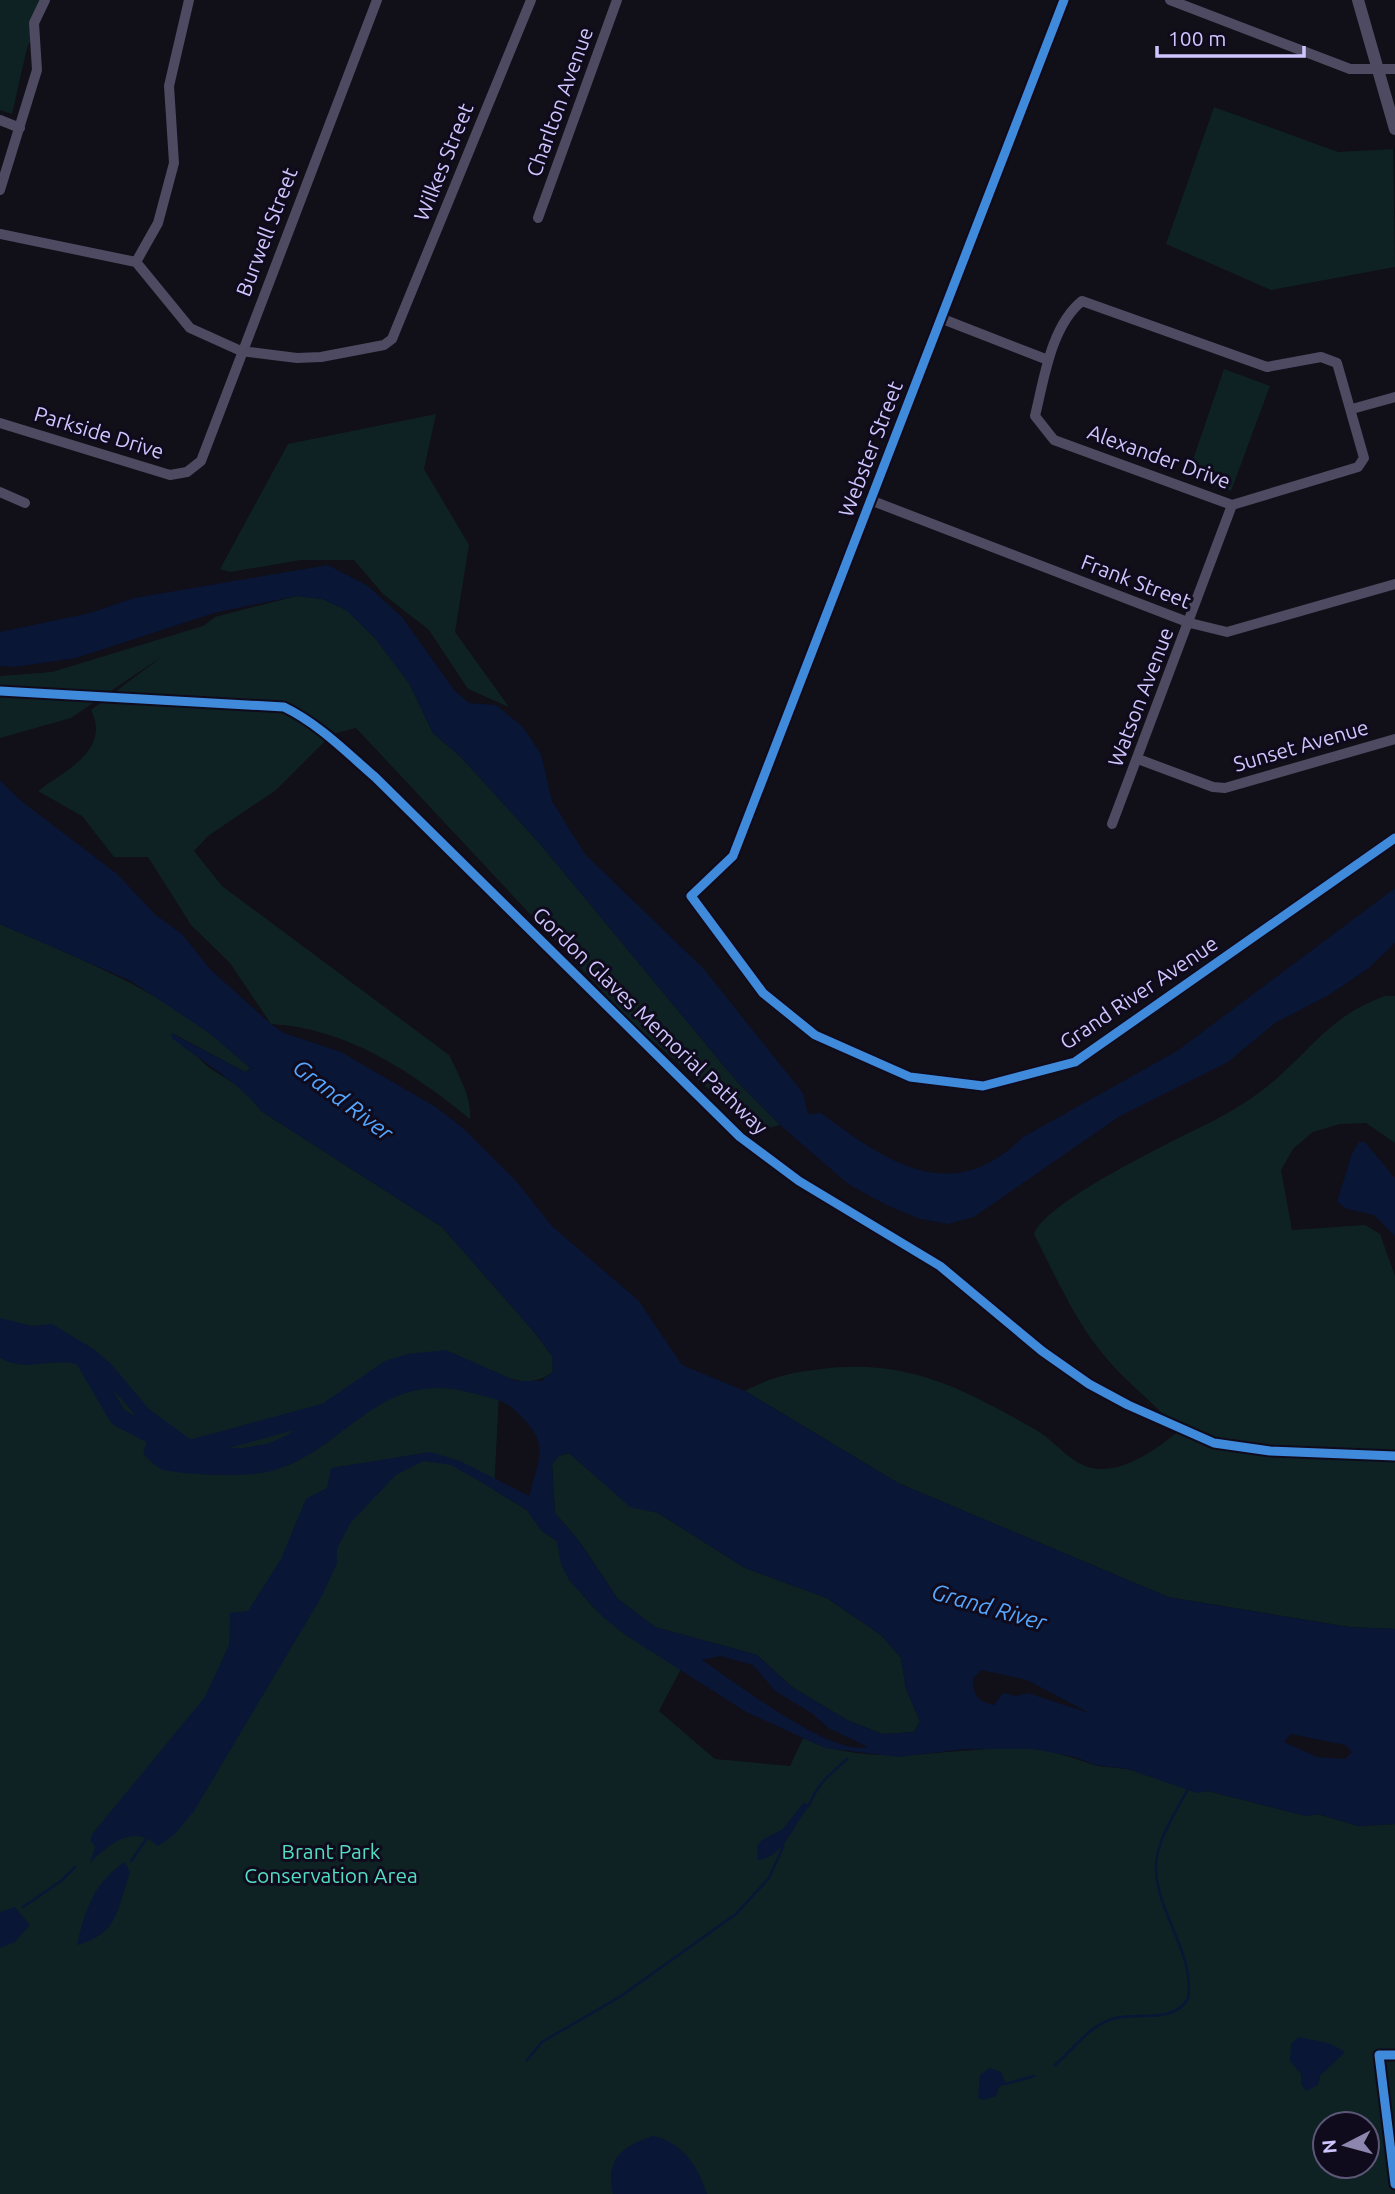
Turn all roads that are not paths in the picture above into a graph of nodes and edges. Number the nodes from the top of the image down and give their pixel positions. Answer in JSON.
{"nodes":[{"id":1,"x":45,"y":0,"type":"edge"},
{"id":2,"x":189,"y":0,"type":"edge"},
{"id":3,"x":377,"y":0,"type":"edge"},
{"id":4,"x":531,"y":0,"type":"edge"},
{"id":5,"x":617,"y":0,"type":"edge"},
{"id":6,"x":1064,"y":0,"type":"edge"},
{"id":7,"x":1170,"y":0,"type":"edge"},
{"id":8,"x":1358,"y":0,"type":"edge"},
{"id":9,"x":1395,"y":69,"type":"edge"},
{"id":10,"x":1379,"y":71,"type":"junction"},
{"id":11,"x":0,"y":120,"type":"edge"},
{"id":12,"x":20,"y":128,"type":"junction"},
{"id":13,"x":1395,"y":129,"type":"edge"},
{"id":14,"x":0,"y":190,"type":"edge"},
{"id":15,"x":538,"y":218,"type":"dead end"},
{"id":16,"x":0,"y":234,"type":"edge"},
{"id":17,"x":136,"y":262,"type":"junction"},
{"id":18,"x":940,"y":318,"type":"junction"},
{"id":19,"x":241,"y":351,"type":"junction"},
{"id":20,"x":1048,"y":360,"type":"junction"},
{"id":21,"x":1395,"y":397,"type":"edge"},
{"id":22,"x":1352,"y":410,"type":"junction"},
{"id":23,"x":0,"y":422,"type":"edge"},
{"id":24,"x":187,"y":472,"type":"joint"},
{"id":25,"x":0,"y":492,"type":"edge"},
{"id":26,"x":870,"y":500,"type":"junction"},
{"id":27,"x":25,"y":503,"type":"dead end"},
{"id":28,"x":1232,"y":505,"type":"junction"},
{"id":29,"x":1395,"y":584,"type":"edge"},
{"id":30,"x":1190,"y":623,"type":"junction"},
{"id":31,"x":1395,"y":739,"type":"edge"},
{"id":32,"x":1138,"y":759,"type":"junction"},
{"id":33,"x":1112,"y":824,"type":"dead end"},
{"id":34,"x":1395,"y":838,"type":"edge"},
{"id":35,"x":691,"y":895,"type":"joint"}],
"edges":[{"from":1,"to":12,"type":"street"},
{"from":2,"to":17,"type":"street"},
{"from":3,"to":19,"type":"street","name":"Burwell Street"},
{"from":4,"to":19,"type":"street","name":"Wilkes Street"},
{"from":5,"to":15,"type":"street","name":"Charlton Avenue"},
{"from":6,"to":18,"type":"street","name":"Webster Street"},
{"from":7,"to":10,"type":"street"},
{"from":8,"to":10,"type":"street"},
{"from":9,"to":10,"type":"street"},
{"from":10,"to":13,"type":"street"},
{"from":11,"to":12,"type":"street"},
{"from":12,"to":14,"type":"street"},
{"from":16,"to":17,"type":"street"},
{"from":17,"to":19,"type":"street"},
{"from":18,"to":20,"type":"street"},
{"from":18,"to":26,"type":"street","name":"Webster Street"},
{"from":19,"to":24,"type":"street","name":"Burwell Street"},
{"from":20,"to":22,"type":"street","name":"Alexander Drive"},
{"from":20,"to":28,"type":"street","name":"Alexander Drive"},
{"from":21,"to":22,"type":"street"},
{"from":22,"to":28,"type":"street","name":"Alexander Drive"},
{"from":23,"to":24,"type":"street","name":"Parkside Drive"},
{"from":25,"to":27,"type":"street"},
{"from":26,"to":30,"type":"street","name":"Frank Street"},
{"from":26,"to":35,"type":"street","name":"Webster Street"},
{"from":28,"to":30,"type":"street","name":"Watson Avenue"},
{"from":29,"to":30,"type":"street","name":"Frank Street"},
{"from":30,"to":32,"type":"street","name":"Watson Avenue"},
{"from":31,"to":32,"type":"street","name":"Sunset Avenue"},
{"from":32,"to":33,"type":"street","name":"Watson Avenue"},
{"from":34,"to":35,"type":"street","name":"Grand River Avenue"}]}
